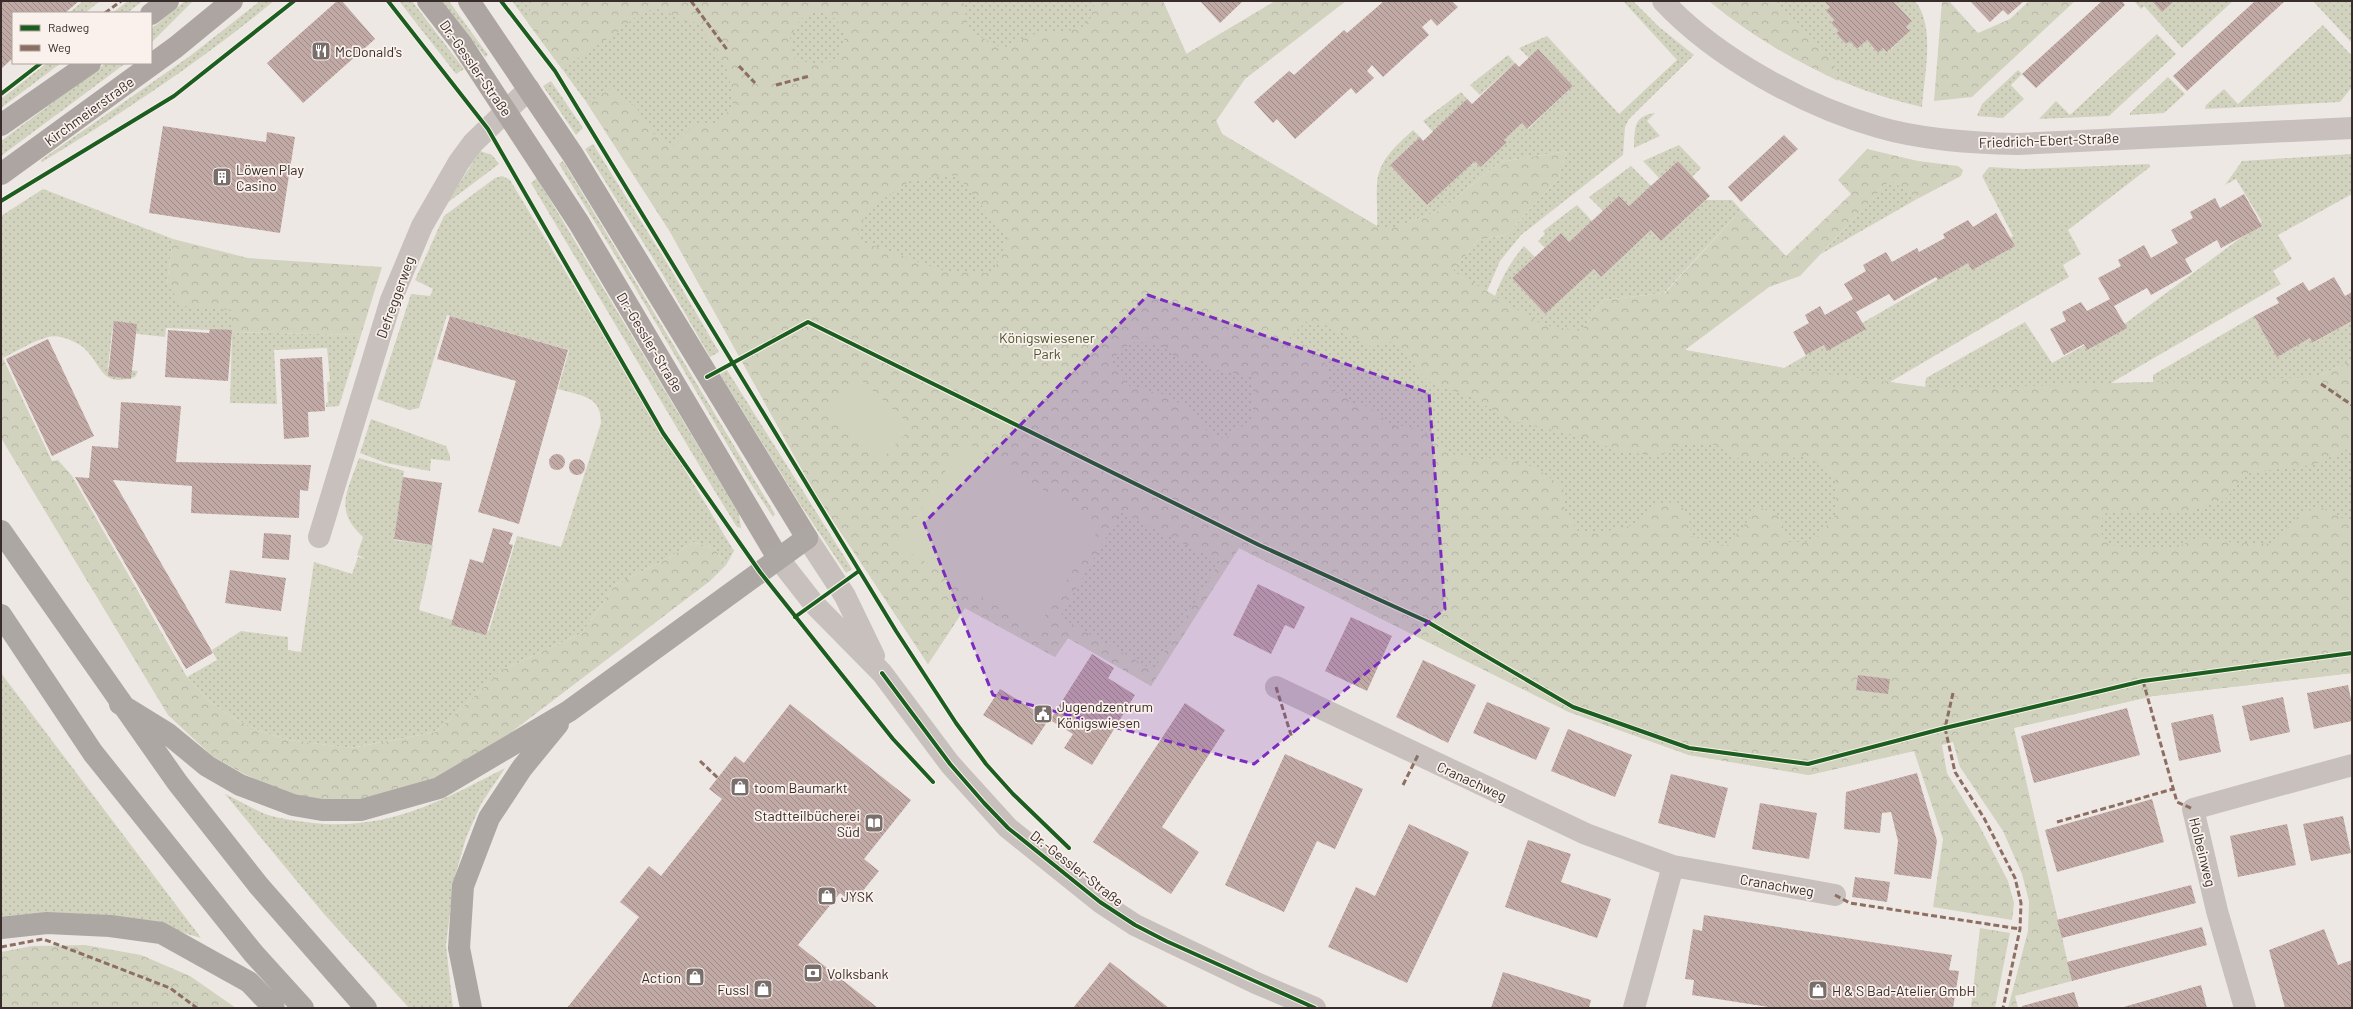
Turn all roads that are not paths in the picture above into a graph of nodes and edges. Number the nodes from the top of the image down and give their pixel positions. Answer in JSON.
{"nodes":[{"id":1,"x":168,"y":1,"type":"edge"},
{"id":2,"x":232,"y":1,"type":"edge"},
{"id":3,"x":428,"y":1,"type":"edge"},
{"id":4,"x":469,"y":1,"type":"edge"},
{"id":5,"x":1663,"y":1,"type":"edge"},
{"id":6,"x":152,"y":13,"type":"edge"},
{"id":7,"x":89,"y":64,"type":"edge"},
{"id":8,"x":529,"y":89,"type":"junction"},
{"id":9,"x":507,"y":111,"type":"junction"},
{"id":10,"x":1,"y":125,"type":"edge"},
{"id":11,"x":2352,"y":128,"type":"edge"},
{"id":12,"x":1,"y":174,"type":"edge"},
{"id":13,"x":1,"y":531,"type":"edge"},
{"id":14,"x":319,"y":537,"type":"dead end"},
{"id":15,"x":807,"y":538,"type":"junction"},
{"id":16,"x":778,"y":558,"type":"junction"},
{"id":17,"x":1,"y":615,"type":"edge"},
{"id":18,"x":882,"y":673,"type":"junction"},
{"id":19,"x":1276,"y":687,"type":"dead end"},
{"id":20,"x":120,"y":704,"type":"junction"},
{"id":21,"x":569,"y":711,"type":"junction"},
{"id":22,"x":2352,"y":765,"type":"edge"},
{"id":23,"x":1673,"y":866,"type":"junction"},
{"id":24,"x":1835,"y":896,"type":"dead end"},
{"id":25,"x":1,"y":928,"type":"edge"},
{"id":26,"x":274,"y":1008,"type":"edge"},
{"id":27,"x":303,"y":1008,"type":"edge"},
{"id":28,"x":366,"y":1008,"type":"edge"},
{"id":29,"x":471,"y":1008,"type":"edge"},
{"id":30,"x":1315,"y":1008,"type":"edge"},
{"id":31,"x":1634,"y":1008,"type":"edge"},
{"id":32,"x":2245,"y":1008,"type":"edge"}],
"edges":[{"from":1,"to":6,"type":"main road"},
{"from":2,"to":12,"type":"main road","name":"Kirchmeierstraße"},
{"from":3,"to":9,"type":"main road","name":"Dr.-Gessler-Straße"},
{"from":4,"to":8,"type":"main road","name":"Dr.-Gessler-Straße"},
{"from":5,"to":11,"type":"street","name":"Friedrich-Ebert-Straße"},
{"from":7,"to":10,"type":"main road"},
{"from":8,"to":9,"type":"street","name":"Defreggerweg"},
{"from":8,"to":15,"type":"main road","name":"Dr.-Gessler-Straße"},
{"from":9,"to":14,"type":"street","name":"Defreggerweg"},
{"from":9,"to":16,"type":"main road","name":"Dr.-Gessler-Straße"},
{"from":13,"to":20,"type":"highway"},
{"from":15,"to":16,"type":"highway"},
{"from":15,"to":18,"type":"street","name":"Dr.-Gessler-Straße"},
{"from":16,"to":18,"type":"street","name":"Dr.-Gessler-Straße"},
{"from":16,"to":21,"type":"highway"},
{"from":17,"to":27,"type":"highway"},
{"from":18,"to":30,"type":"street","name":"Dr.-Gessler-Straße"},
{"from":19,"to":23,"type":"street","name":"Cranachweg"},
{"from":20,"to":21,"type":"highway"},
{"from":20,"to":28,"type":"highway"},
{"from":21,"to":29,"type":"highway"},
{"from":22,"to":32,"type":"street","name":"Holbeinweg"},
{"from":23,"to":24,"type":"street","name":"Cranachweg"},
{"from":23,"to":31,"type":"street"},
{"from":25,"to":26,"type":"highway"}]}
